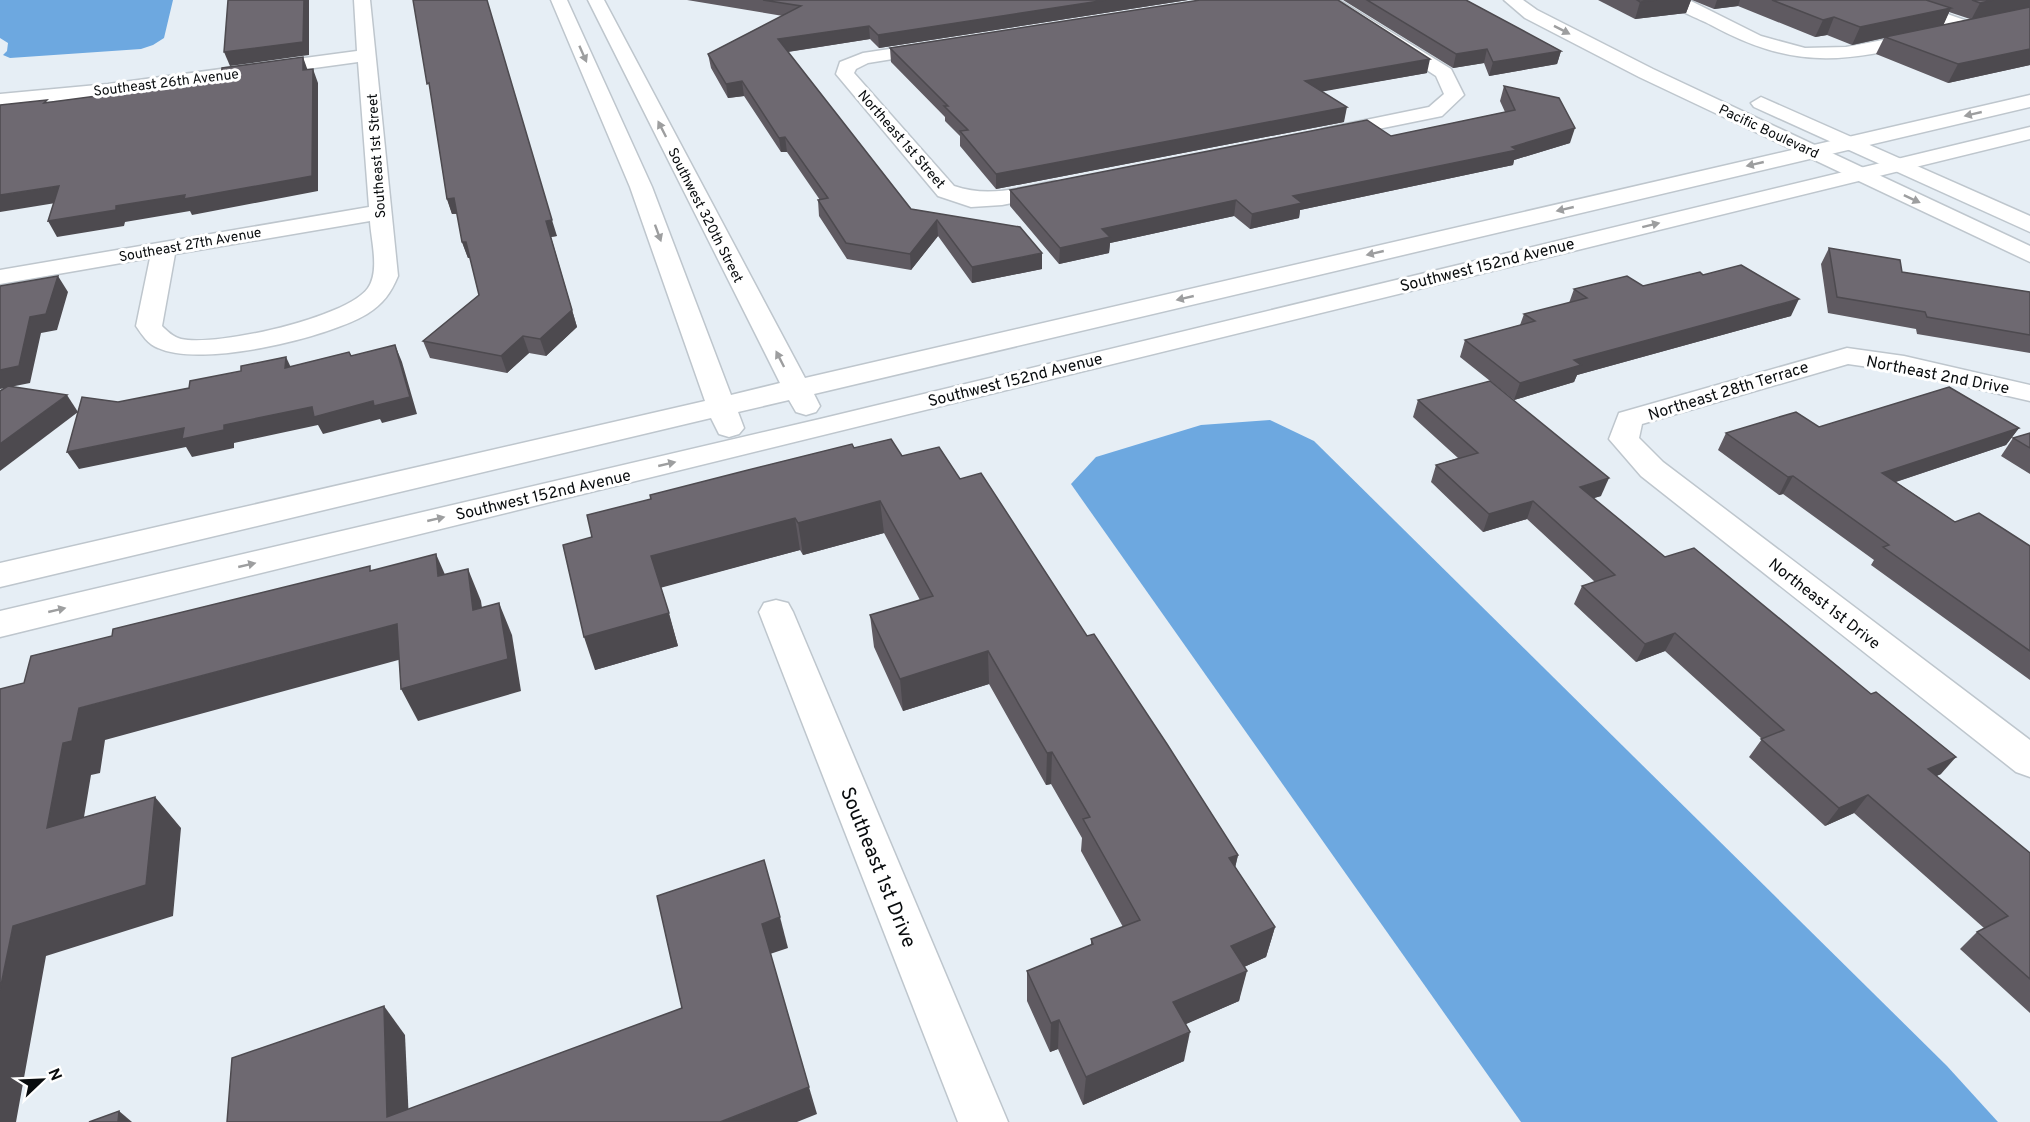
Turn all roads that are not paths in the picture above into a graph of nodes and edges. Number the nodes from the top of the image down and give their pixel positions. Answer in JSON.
{"nodes":[{"id":1,"x":362,"y":0,"type":"edge"},
{"id":2,"x":559,"y":0,"type":"edge"},
{"id":3,"x":596,"y":0,"type":"edge"},
{"id":4,"x":1328,"y":0,"type":"edge"},
{"id":5,"x":1512,"y":0,"type":"edge"},
{"id":6,"x":1535,"y":0,"type":"edge"},
{"id":7,"x":1676,"y":0,"type":"edge"},
{"id":8,"x":1891,"y":0,"type":"edge"},
{"id":9,"x":1990,"y":24,"type":"edge"},
{"id":10,"x":1970,"y":28,"type":"junction"},
{"id":11,"x":1616,"y":37,"type":"dead end"},
{"id":12,"x":956,"y":44,"type":"edge"},
{"id":13,"x":367,"y":55,"type":"junction"},
{"id":14,"x":1749,"y":97,"type":"dead end"},
{"id":15,"x":0,"y":100,"type":"edge"},
{"id":16,"x":2030,"y":101,"type":"edge"},
{"id":17,"x":2030,"y":133,"type":"edge"},
{"id":18,"x":1314,"y":136,"type":"edge"},
{"id":19,"x":1850,"y":143,"type":"junction"},
{"id":20,"x":1812,"y":151,"type":"junction"},
{"id":21,"x":1898,"y":165,"type":"junction"},
{"id":22,"x":1859,"y":174,"type":"junction"},
{"id":23,"x":1073,"y":185,"type":"edge"},
{"id":24,"x":380,"y":212,"type":"junction"},
{"id":25,"x":2030,"y":225,"type":"edge"},
{"id":26,"x":164,"y":249,"type":"junction"},
{"id":27,"x":2030,"y":255,"type":"edge"},
{"id":28,"x":0,"y":277,"type":"edge"},
{"id":29,"x":1847,"y":356,"type":"joint"},
{"id":30,"x":796,"y":389,"type":"junction"},
{"id":31,"x":2030,"y":393,"type":"edge"},
{"id":32,"x":721,"y":406,"type":"junction"},
{"id":33,"x":820,"y":428,"type":"junction"},
{"id":34,"x":1624,"y":439,"type":"joint"},
{"id":35,"x":736,"y":448,"type":"junction"},
{"id":36,"x":0,"y":575,"type":"edge"},
{"id":37,"x":776,"y":612,"type":"dead end"},
{"id":38,"x":0,"y":624,"type":"edge"},
{"id":39,"x":2030,"y":761,"type":"edge"},
{"id":40,"x":983,"y":1122,"type":"edge"}],
"edges":[{"from":1,"to":13,"type":"street","name":"Southeast 1st Street"},
{"from":2,"to":32,"type":"street","one_way":true},
{"from":30,"to":3,"type":"street","name":"Southwest 320th Street","one_way":true},
{"from":4,"to":18,"type":"street"},
{"from":5,"to":20,"type":"street","name":"Pacific Boulevard","one_way":true},
{"from":6,"to":11,"type":"street"},
{"from":7,"to":10,"type":"street"},
{"from":8,"to":10,"type":"street"},
{"from":9,"to":10,"type":"street"},
{"from":12,"to":23,"type":"street","name":"Northeast 1st Street"},
{"from":13,"to":15,"type":"street","name":"Southeast 26th Avenue"},
{"from":13,"to":24,"type":"street","name":"Southeast 1st Street"},
{"from":14,"to":19,"type":"street","name":"Pacific Boulevard"},
{"from":16,"to":19,"type":"street","one_way":true},
{"from":17,"to":21,"type":"street","name":"Southwest 152nd Avenue"},
{"from":19,"to":20,"type":"street"},
{"from":19,"to":21,"type":"street","name":"Pacific Boulevard"},
{"from":20,"to":22,"type":"street","name":"Pacific Boulevard"},
{"from":20,"to":30,"type":"street","one_way":true},
{"from":21,"to":22,"type":"street","name":"Southwest 152nd Avenue"},
{"from":21,"to":25,"type":"street","name":"Pacific Boulevard"},
{"from":22,"to":27,"type":"street","name":"Pacific Boulevard","one_way":true},
{"from":33,"to":22,"type":"street","name":"Southwest 152nd Avenue","one_way":true},
{"from":24,"to":26,"type":"street","name":"Southeast 27th Avenue"},
{"from":24,"to":26,"type":"street","name":"Southeast 1st Street"},
{"from":26,"to":28,"type":"street","name":"Southeast 27th Avenue"},
{"from":29,"to":31,"type":"street","name":"Northeast 2nd Drive"},
{"from":29,"to":34,"type":"street","name":"Northeast 28th Terrace"},
{"from":30,"to":32,"type":"street"},
{"from":30,"to":33,"type":"street","name":"Southwest 320th Street"},
{"from":32,"to":35,"type":"street"},
{"from":32,"to":36,"type":"street"},
{"from":33,"to":35,"type":"street","name":"Southwest 152nd Avenue"},
{"from":34,"to":39,"type":"street","name":"Northeast 1st Drive"},
{"from":38,"to":35,"type":"street","name":"Southwest 152nd Avenue","one_way":true},
{"from":37,"to":40,"type":"street","name":"Southeast 1st Drive"}]}
